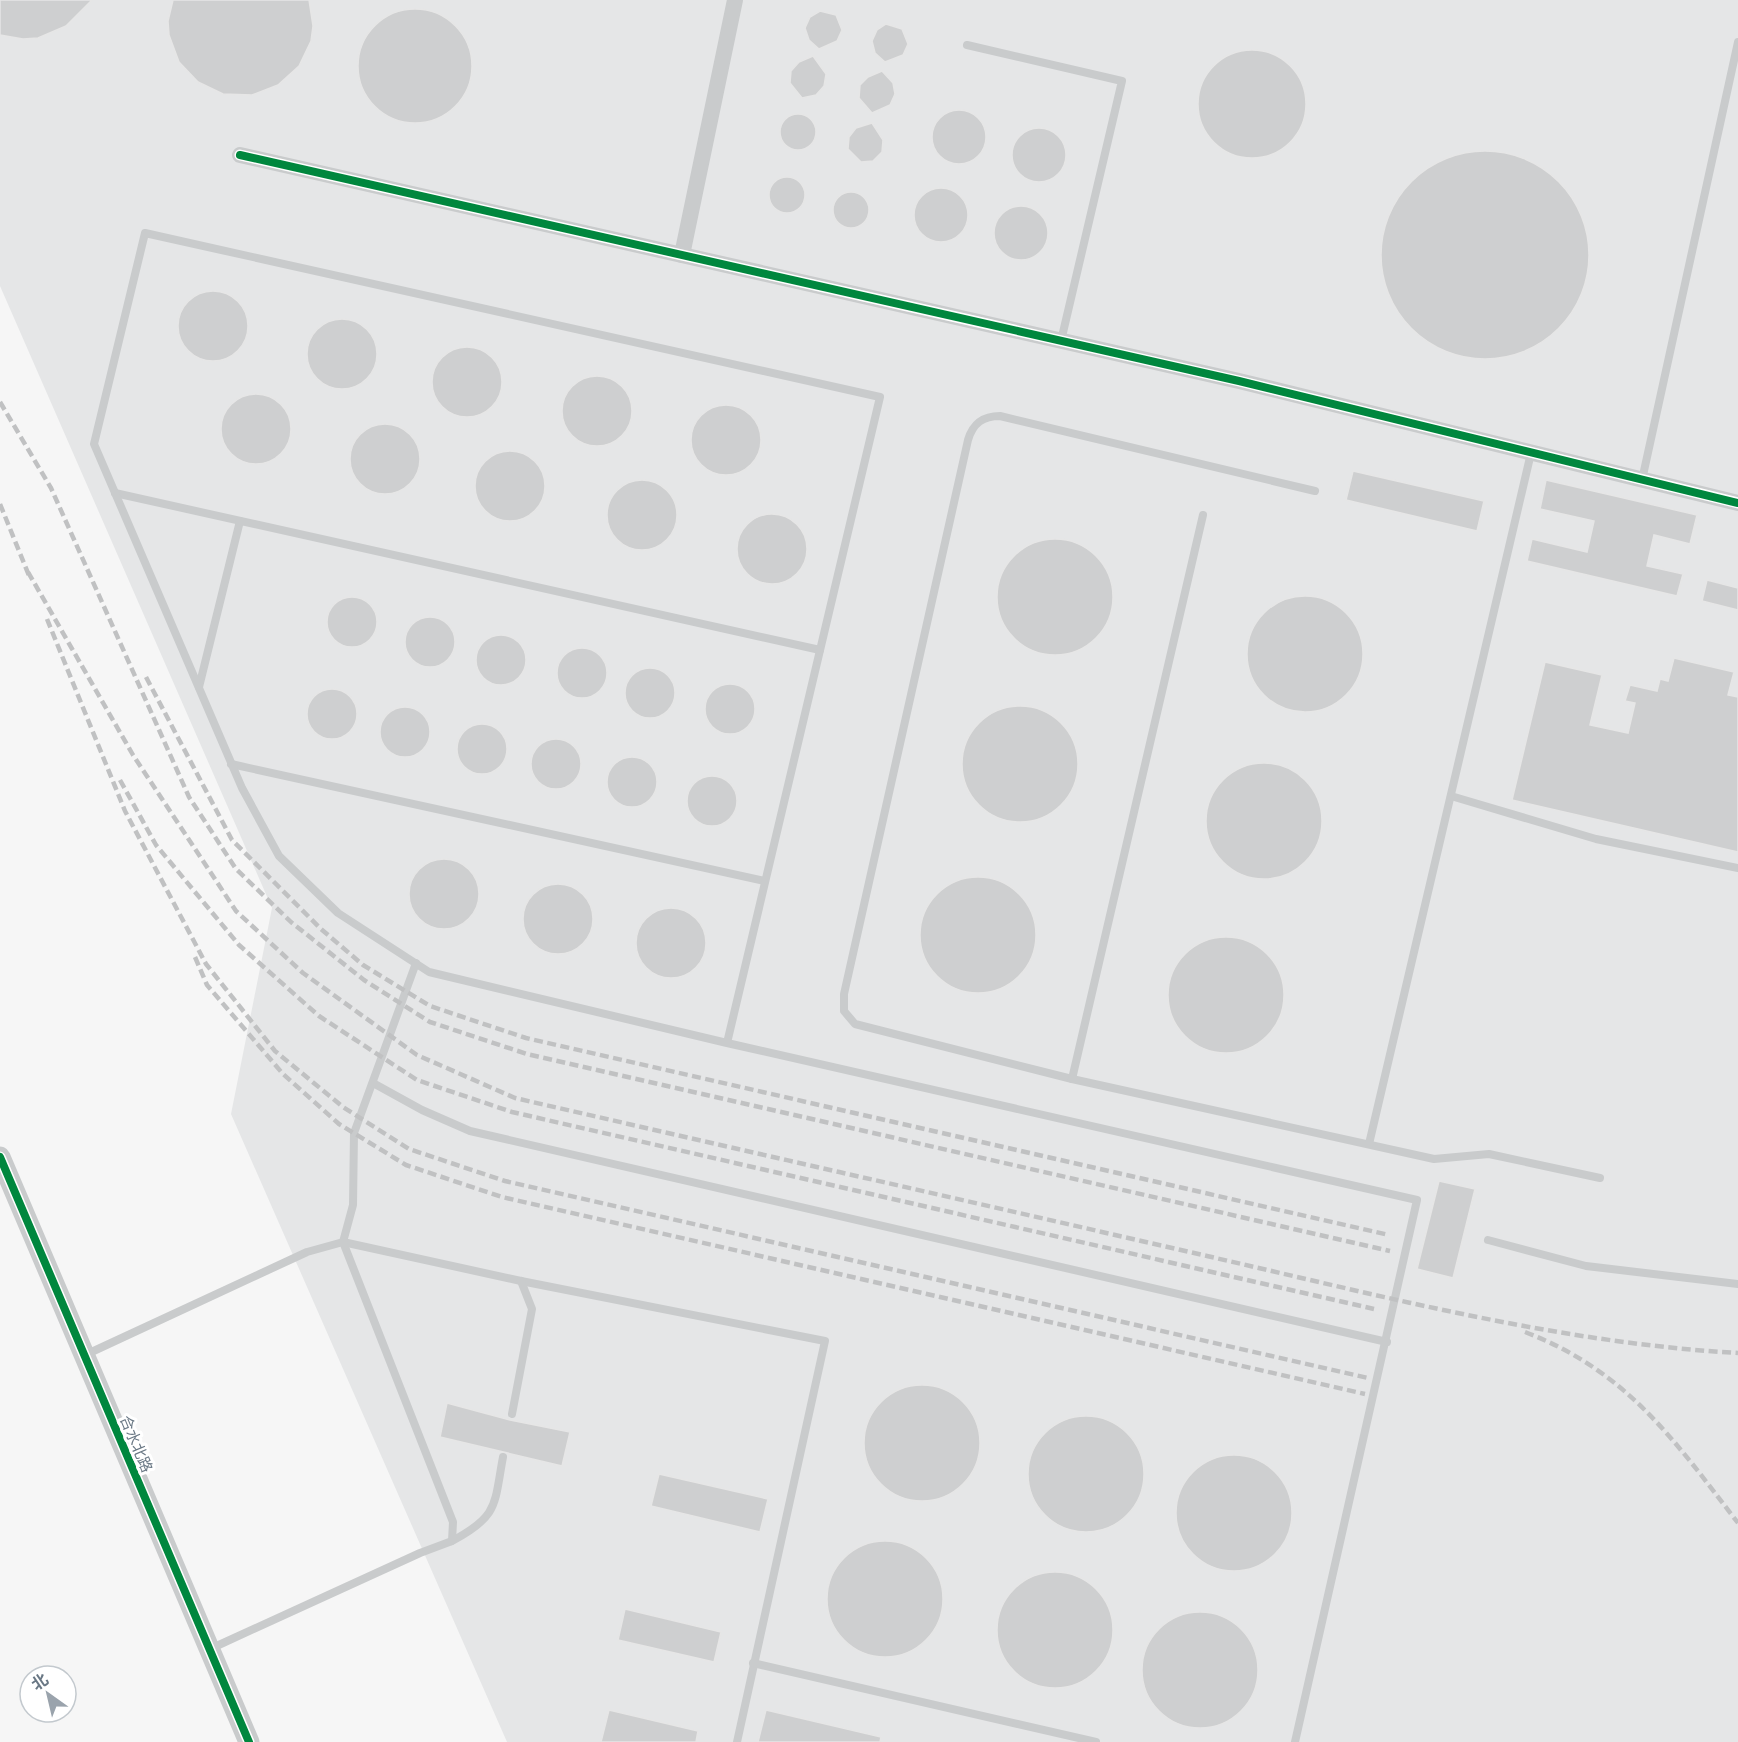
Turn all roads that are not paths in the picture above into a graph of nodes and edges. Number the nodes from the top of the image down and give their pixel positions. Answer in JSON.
{"nodes":[{"id":1,"x":735,"y":0,"type":"edge"},
{"id":2,"x":1738,"y":42,"type":"edge"},
{"id":3,"x":967,"y":45,"type":"dead end"},
{"id":4,"x":240,"y":155,"type":"dead end"},
{"id":5,"x":681,"y":255,"type":"junction"},
{"id":6,"x":1061,"y":341,"type":"junction"},
{"id":7,"x":1531,"y":453,"type":"junction"},
{"id":8,"x":1641,"y":480,"type":"junction"},
{"id":9,"x":1315,"y":491,"type":"dead end"},
{"id":10,"x":115,"y":493,"type":"junction"},
{"id":11,"x":1738,"y":503,"type":"edge"},
{"id":12,"x":1203,"y":515,"type":"dead end"},
{"id":13,"x":240,"y":520,"type":"junction"},
{"id":14,"x":820,"y":650,"type":"junction"},
{"id":15,"x":199,"y":688,"type":"junction"},
{"id":16,"x":231,"y":764,"type":"junction"},
{"id":17,"x":1451,"y":796,"type":"junction"},
{"id":18,"x":1738,"y":868,"type":"edge"},
{"id":19,"x":765,"y":881,"type":"junction"},
{"id":20,"x":416,"y":963,"type":"junction"},
{"id":21,"x":727,"y":1043,"type":"junction"},
{"id":22,"x":1072,"y":1079,"type":"junction"},
{"id":23,"x":373,"y":1083,"type":"junction"},
{"id":24,"x":1369,"y":1144,"type":"junction"},
{"id":25,"x":0,"y":1157,"type":"edge"},
{"id":26,"x":1600,"y":1178,"type":"dead end"},
{"id":27,"x":1488,"y":1240,"type":"dead end"},
{"id":28,"x":343,"y":1242,"type":"junction"},
{"id":29,"x":521,"y":1281,"type":"junction"},
{"id":30,"x":1738,"y":1284,"type":"edge"},
{"id":31,"x":1387,"y":1342,"type":"junction"},
{"id":32,"x":84,"y":1355,"type":"junction"},
{"id":33,"x":512,"y":1414,"type":"dead end"},
{"id":34,"x":503,"y":1457,"type":"dead end"},
{"id":35,"x":452,"y":1541,"type":"junction"},
{"id":36,"x":209,"y":1650,"type":"junction"},
{"id":37,"x":753,"y":1663,"type":"junction"},
{"id":38,"x":249,"y":1742,"type":"edge"},
{"id":39,"x":737,"y":1742,"type":"edge"},
{"id":40,"x":1096,"y":1742,"type":"edge"},
{"id":41,"x":1295,"y":1742,"type":"edge"}],
"edges":[{"from":1,"to":5,"type":"street"},
{"from":2,"to":8,"type":"lane"},
{"from":3,"to":6,"type":"lane"},
{"from":4,"to":5,"type":"street"},
{"from":5,"to":6,"type":"street"},
{"from":6,"to":7,"type":"street"},
{"from":7,"to":8,"type":"street"},
{"from":7,"to":17,"type":"lane"},
{"from":8,"to":11,"type":"street"},
{"from":9,"to":22,"type":"lane"},
{"from":10,"to":13,"type":"lane"},
{"from":10,"to":14,"type":"lane"},
{"from":10,"to":15,"type":"lane"},
{"from":12,"to":22,"type":"lane"},
{"from":13,"to":14,"type":"lane"},
{"from":13,"to":15,"type":"lane"},
{"from":14,"to":19,"type":"lane"},
{"from":15,"to":16,"type":"lane"},
{"from":16,"to":19,"type":"lane"},
{"from":16,"to":20,"type":"lane"},
{"from":17,"to":18,"type":"lane"},
{"from":17,"to":24,"type":"lane"},
{"from":19,"to":21,"type":"lane"},
{"from":20,"to":21,"type":"lane"},
{"from":20,"to":23,"type":"lane"},
{"from":21,"to":31,"type":"lane"},
{"from":22,"to":24,"type":"lane"},
{"from":23,"to":28,"type":"lane"},
{"from":23,"to":31,"type":"lane"},
{"from":24,"to":26,"type":"lane"},
{"from":25,"to":32,"type":"street","name":"合水北路"},
{"from":27,"to":30,"type":"lane"},
{"from":28,"to":29,"type":"lane"},
{"from":28,"to":32,"type":"lane"},
{"from":28,"to":35,"type":"lane"},
{"from":29,"to":33,"type":"lane"},
{"from":29,"to":37,"type":"lane"},
{"from":31,"to":41,"type":"lane"},
{"from":32,"to":36,"type":"street","name":"合水北路"},
{"from":34,"to":35,"type":"lane"},
{"from":35,"to":36,"type":"lane"},
{"from":36,"to":38,"type":"street","name":"合水北路"},
{"from":37,"to":39,"type":"lane"},
{"from":37,"to":40,"type":"lane"}]}
